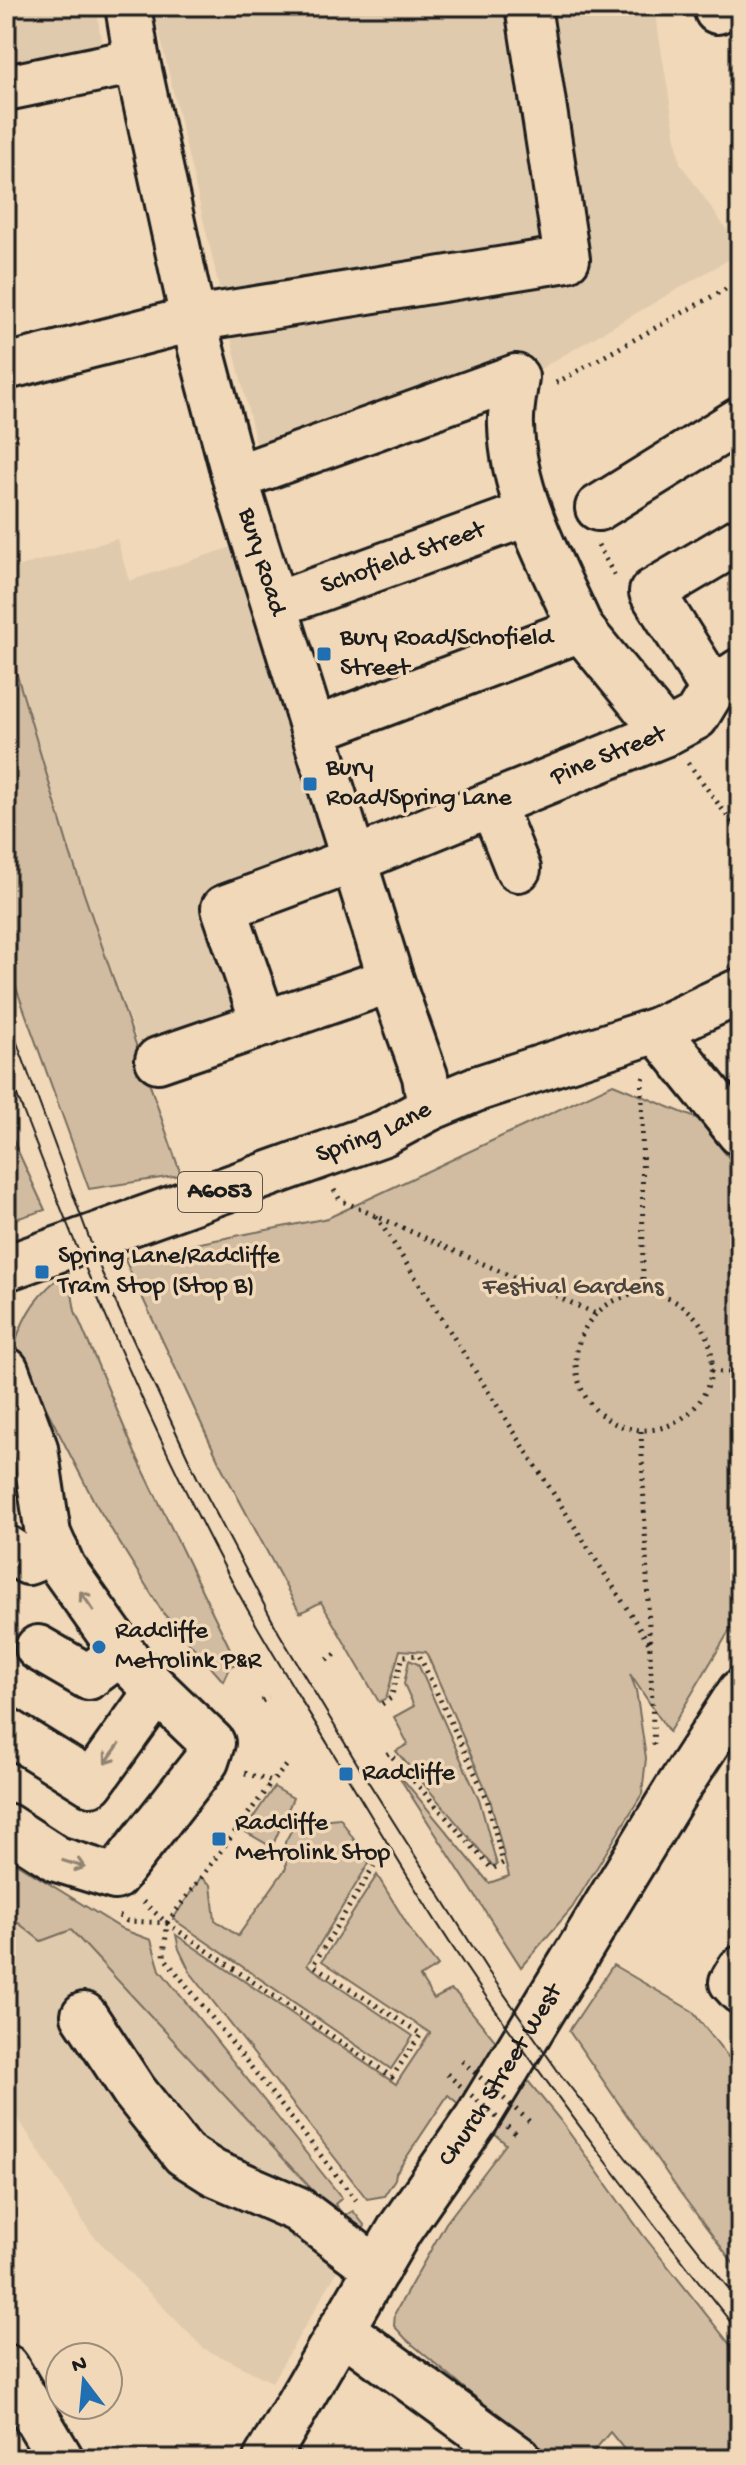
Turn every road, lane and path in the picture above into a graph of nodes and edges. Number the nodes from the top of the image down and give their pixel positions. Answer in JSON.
{"nodes":[{"id":1,"x":128,"y":6,"type":"edge"},
{"id":2,"x":528,"y":6,"type":"edge"},
{"id":3,"x":137,"y":61,"type":"junction"},
{"id":4,"x":6,"y":88,"type":"edge"},
{"id":5,"x":740,"y":281,"type":"edge"},
{"id":6,"x":193,"y":319,"type":"junction"},
{"id":7,"x":6,"y":367,"type":"edge"},
{"id":8,"x":513,"y":407,"type":"junction"},
{"id":9,"x":740,"y":420,"type":"edge"},
{"id":10,"x":235,"y":478,"type":"junction"},
{"id":11,"x":529,"y":513,"type":"junction"},
{"id":12,"x":597,"y":525,"type":"joint"},
{"id":13,"x":740,"y":540,"type":"edge"},
{"id":14,"x":616,"y":579,"type":"dead end"},
{"id":15,"x":275,"y":605,"type":"junction"},
{"id":16,"x":581,"y":629,"type":"junction"},
{"id":17,"x":727,"y":680,"type":"edge"},
{"id":18,"x":314,"y":730,"type":"junction"},
{"id":19,"x":666,"y":733,"type":"junction"},
{"id":20,"x":492,"y":804,"type":"junction"},
{"id":21,"x":740,"y":833,"type":"edge"},
{"id":22,"x":354,"y":860,"type":"junction"},
{"id":23,"x":518,"y":869,"type":"dead end"},
{"id":24,"x":391,"y":980,"type":"junction"},
{"id":25,"x":740,"y":991,"type":"edge"},
{"id":26,"x":264,"y":1024,"type":"junction"},
{"id":27,"x":657,"y":1030,"type":"junction"},
{"id":28,"x":158,"y":1060,"type":"dead end"},
{"id":29,"x":430,"y":1108,"type":"junction"},
{"id":30,"x":740,"y":1133,"type":"edge"},
{"id":31,"x":316,"y":1158,"type":"junction"},
{"id":32,"x":376,"y":1216,"type":"junction"},
{"id":33,"x":6,"y":1268,"type":"edge"},
{"id":34,"x":643,"y":1295,"type":"junction"},
{"id":35,"x":596,"y":1314,"type":"junction"},
{"id":36,"x":6,"y":1370,"type":"edge"},
{"id":37,"x":711,"y":1371,"type":"junction"},
{"id":38,"x":740,"y":1374,"type":"edge"},
{"id":39,"x":641,"y":1431,"type":"junction"},
{"id":40,"x":6,"y":1548,"type":"edge"},
{"id":41,"x":56,"y":1551,"type":"junction"},
{"id":42,"x":649,"y":1643,"type":"junction"},
{"id":43,"x":38,"y":1648,"type":"dead end"},
{"id":44,"x":122,"y":1652,"type":"junction"},
{"id":45,"x":336,"y":1654,"type":"dead end"},
{"id":46,"x":327,"y":1660,"type":"dead end"},
{"id":47,"x":157,"y":1691,"type":"junction"},
{"id":48,"x":739,"y":1695,"type":"edge"},
{"id":49,"x":269,"y":1697,"type":"dead end"},
{"id":50,"x":262,"y":1701,"type":"dead end"},
{"id":51,"x":382,"y":1704,"type":"dead end"},
{"id":52,"x":6,"y":1730,"type":"edge"},
{"id":53,"x":384,"y":1756,"type":"dead end"},
{"id":54,"x":272,"y":1782,"type":"dead end"},
{"id":55,"x":676,"y":1791,"type":"junction"},
{"id":56,"x":6,"y":1826,"type":"edge"},
{"id":57,"x":374,"y":1866,"type":"dead end"},
{"id":58,"x":114,"y":1895,"type":"junction"},
{"id":59,"x":167,"y":1923,"type":"junction"},
{"id":60,"x":740,"y":1969,"type":"edge"},
{"id":61,"x":740,"y":1991,"type":"edge"},
{"id":62,"x":84,"y":2015,"type":"dead end"},
{"id":63,"x":462,"y":2061,"type":"dead end"},
{"id":64,"x":447,"y":2074,"type":"dead end"},
{"id":65,"x":530,"y":2122,"type":"dead end"},
{"id":66,"x":518,"y":2136,"type":"dead end"},
{"id":67,"x":400,"y":2229,"type":"junction"},
{"id":68,"x":377,"y":2269,"type":"junction"},
{"id":69,"x":341,"y":2329,"type":"junction"},
{"id":70,"x":7,"y":2372,"type":"edge"},
{"id":71,"x":61,"y":2459,"type":"edge"},
{"id":72,"x":266,"y":2459,"type":"edge"},
{"id":73,"x":519,"y":2459,"type":"edge"}],
"edges":[{"from":1,"to":3,"type":"street","name":"Bury Road"},
{"from":2,"to":6,"type":"street"},
{"from":3,"to":4,"type":"street"},
{"from":3,"to":6,"type":"street","name":"Bury Road"},
{"from":5,"to":8,"type":"path"},
{"from":6,"to":7,"type":"street"},
{"from":6,"to":10,"type":"street","name":"Bury Road"},
{"from":8,"to":10,"type":"street"},
{"from":8,"to":11,"type":"street"},
{"from":9,"to":12,"type":"street"},
{"from":10,"to":15,"type":"street","name":"Bury Road"},
{"from":11,"to":15,"type":"street","name":"Schofield Street"},
{"from":11,"to":16,"type":"street"},
{"from":12,"to":14,"type":"path"},
{"from":13,"to":17,"type":"street"},
{"from":15,"to":18,"type":"street","name":"Bury Road"},
{"from":16,"to":18,"type":"street"},
{"from":16,"to":19,"type":"street"},
{"from":17,"to":19,"type":"street","name":"Pine Street"},
{"from":18,"to":22,"type":"street","name":"Bury Road"},
{"from":19,"to":20,"type":"street","name":"Pine Street"},
{"from":19,"to":21,"type":"path"},
{"from":20,"to":22,"type":"street","name":"Pine Street"},
{"from":20,"to":23,"type":"street"},
{"from":22,"to":24,"type":"street","name":"Bury Road"},
{"from":22,"to":26,"type":"street","name":"Pine Street"},
{"from":24,"to":26,"type":"street"},
{"from":24,"to":29,"type":"street","name":"Bury Road"},
{"from":25,"to":27,"type":"street","name":"Spring Lane","number":"A6053"},
{"from":26,"to":28,"type":"street"},
{"from":27,"to":29,"type":"street","name":"Spring Lane","number":"A6053"},
{"from":27,"to":30,"type":"street"},
{"from":27,"to":34,"type":"path"},
{"from":29,"to":31,"type":"street","name":"Spring Lane","number":"A6053"},
{"from":31,"to":32,"type":"path"},
{"from":31,"to":33,"type":"street","name":"Spring Lane","number":"A6053"},
{"from":32,"to":35,"type":"path"},
{"from":32,"to":42,"type":"path"},
{"from":34,"to":35,"type":"path"},
{"from":34,"to":37,"type":"path"},
{"from":35,"to":39,"type":"path"},
{"from":36,"to":41,"type":"street"},
{"from":37,"to":38,"type":"path"},
{"from":37,"to":39,"type":"path"},
{"from":39,"to":42,"type":"path"},
{"from":40,"to":41,"type":"street"},
{"from":44,"to":41,"type":"street","one_way":true},
{"from":42,"to":55,"type":"path"},
{"from":43,"to":44,"type":"street"},
{"from":44,"to":47,"type":"street"},
{"from":45,"to":46,"type":"path"},
{"from":47,"to":52,"type":"street","one_way":true},
{"from":47,"to":58,"type":"street"},
{"from":48,"to":55,"type":"street","name":"Church Street West"},
{"from":49,"to":50,"type":"path"},
{"from":51,"to":53,"type":"path"},
{"from":54,"to":59,"type":"path"},
{"from":55,"to":67,"type":"street","name":"Church Street West"},
{"from":56,"to":58,"type":"street","one_way":true},
{"from":57,"to":59,"type":"path"},
{"from":58,"to":59,"type":"path"},
{"from":58,"to":59,"type":"path"},
{"from":59,"to":67,"type":"path"},
{"from":60,"to":61,"type":"street"},
{"from":62,"to":68,"type":"street"},
{"from":63,"to":65,"type":"path","bridge":true},
{"from":64,"to":66,"type":"path","bridge":true},
{"from":67,"to":68,"type":"street","name":"Church Street West"},
{"from":68,"to":69,"type":"street","name":"Church Street West"},
{"from":69,"to":72,"type":"street","name":"Church Street West"},
{"from":69,"to":73,"type":"street"},
{"from":70,"to":71,"type":"street"}]}
